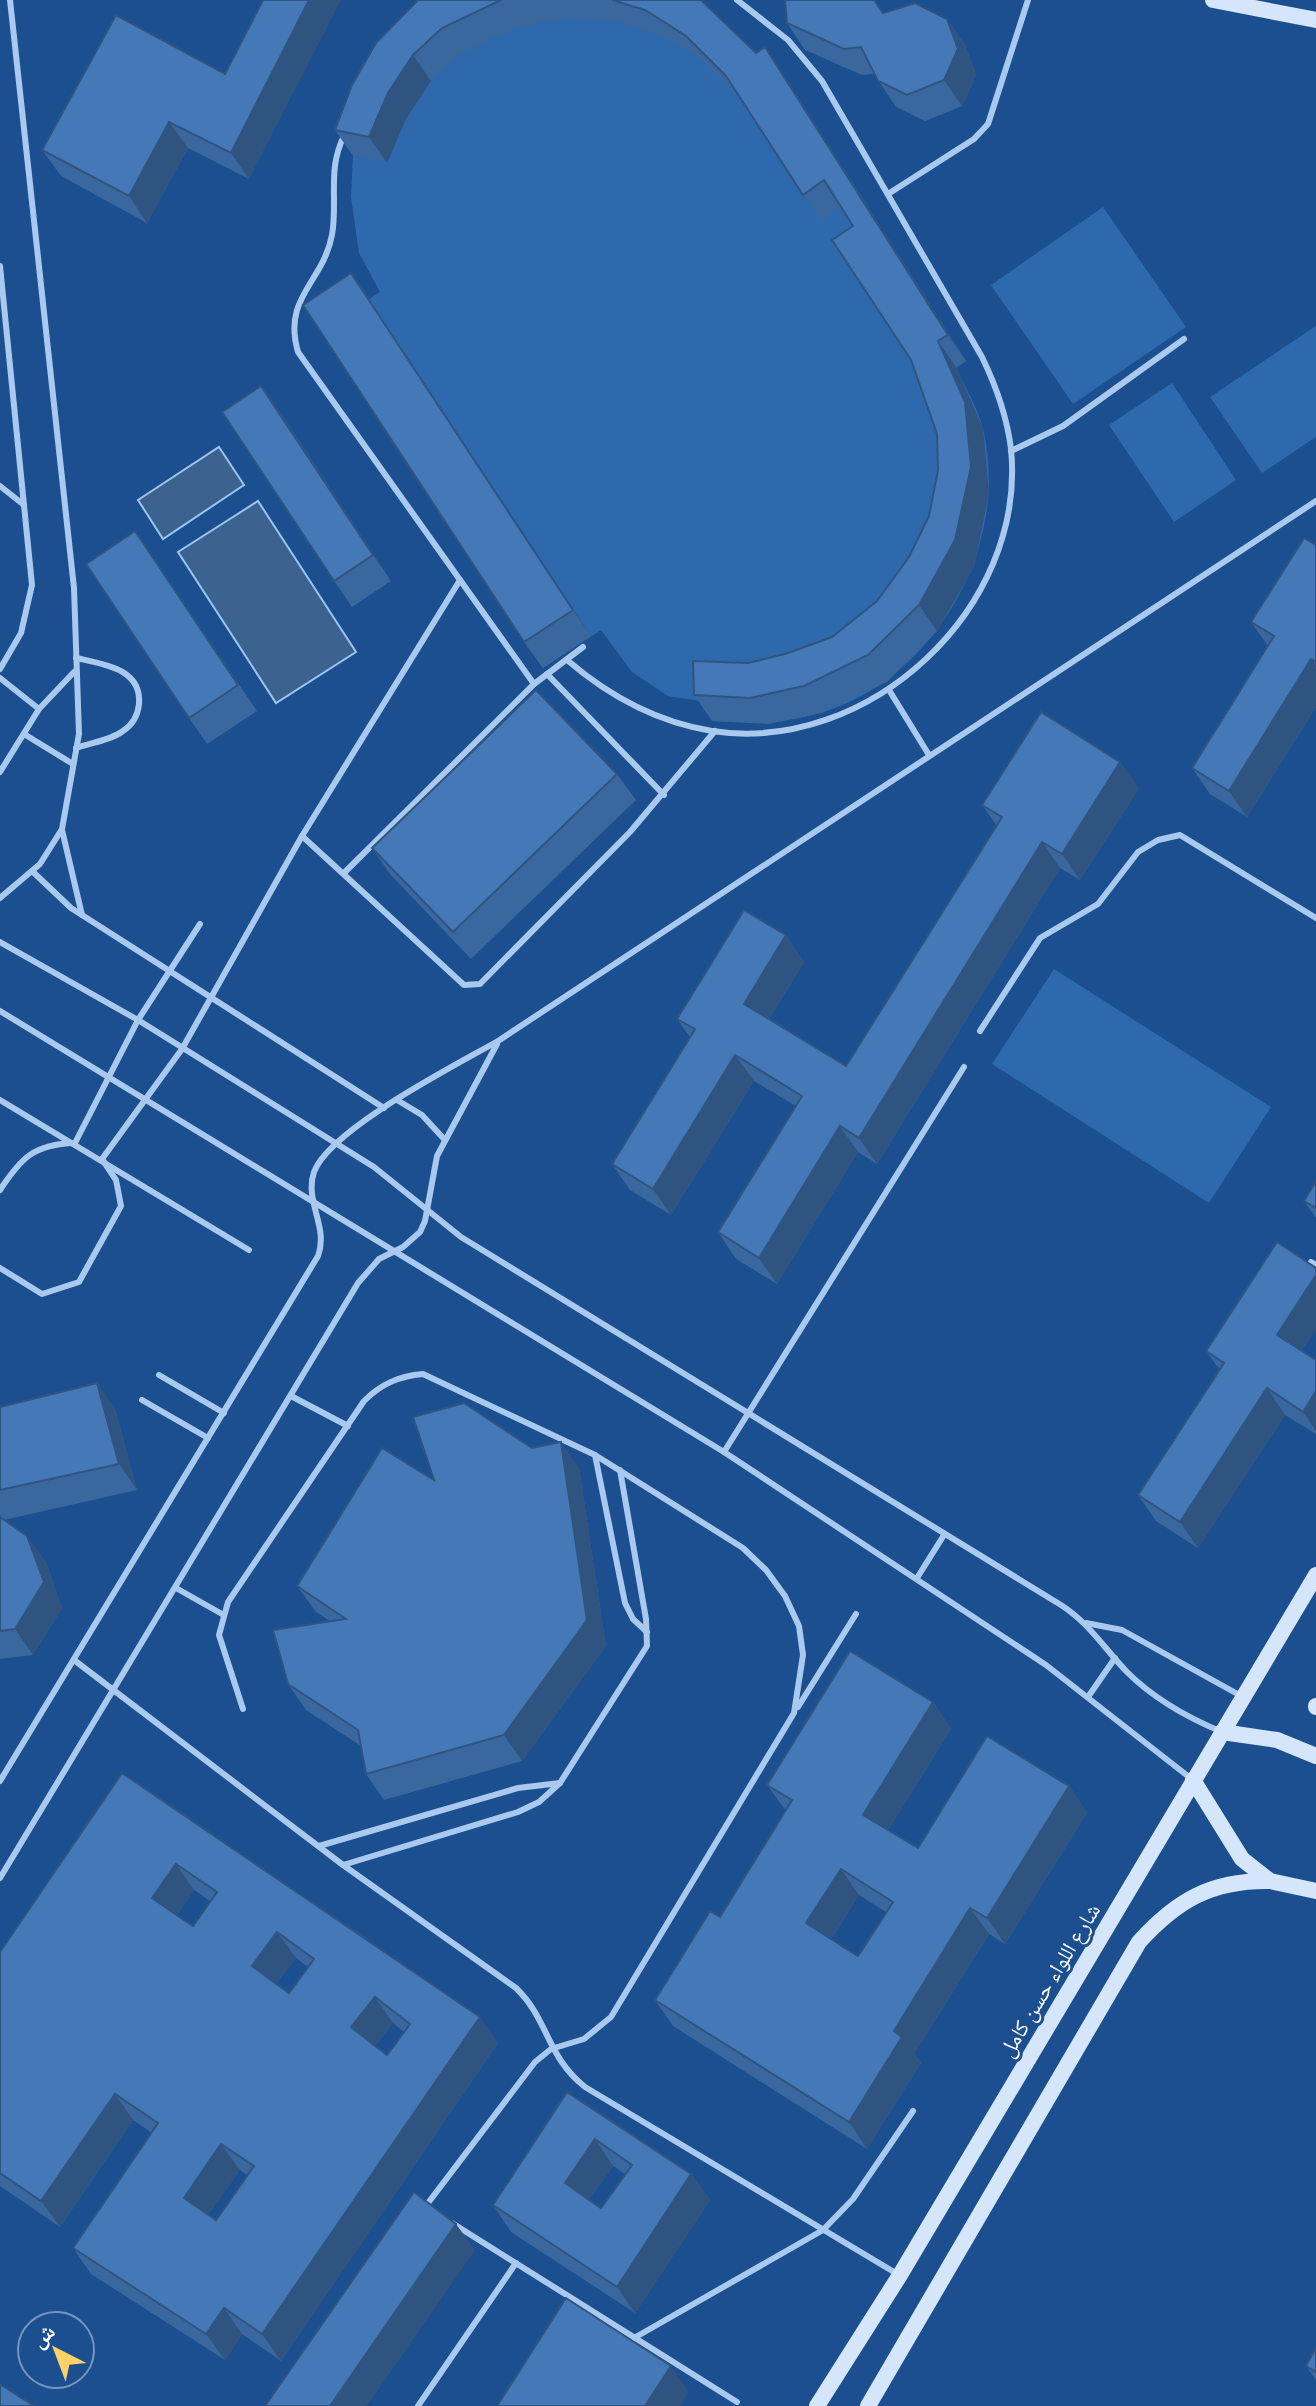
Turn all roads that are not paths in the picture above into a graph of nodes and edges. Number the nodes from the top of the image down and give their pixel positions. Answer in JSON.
{"nodes":[{"id":1,"x":10,"y":0,"type":"edge"},
{"id":2,"x":737,"y":0,"type":"edge"},
{"id":3,"x":1028,"y":0,"type":"edge"},
{"id":4,"x":1213,"y":0,"type":"edge"},
{"id":5,"x":1316,"y":20,"type":"edge"},
{"id":6,"x":353,"y":122,"type":"edge"},
{"id":7,"x":888,"y":194,"type":"junction"},
{"id":8,"x":0,"y":266,"type":"edge"},
{"id":9,"x":1,"y":288,"type":"edge"},
{"id":10,"x":1184,"y":339,"type":"dead end"},
{"id":11,"x":1011,"y":451,"type":"junction"},
{"id":12,"x":0,"y":486,"type":"edge"},
{"id":13,"x":1316,"y":501,"type":"edge"},
{"id":14,"x":24,"y":505,"type":"junction"},
{"id":15,"x":460,"y":580,"type":"junction"},
{"id":16,"x":583,"y":647,"type":"dead end"},
{"id":17,"x":76,"y":658,"type":"junction"},
{"id":18,"x":567,"y":660,"type":"junction"},
{"id":19,"x":0,"y":669,"type":"edge"},
{"id":20,"x":74,"y":672,"type":"junction"},
{"id":21,"x":547,"y":674,"type":"junction"},
{"id":22,"x":0,"y":678,"type":"edge"},
{"id":23,"x":534,"y":684,"type":"junction"},
{"id":24,"x":889,"y":690,"type":"junction"},
{"id":25,"x":39,"y":709,"type":"junction"},
{"id":26,"x":715,"y":731,"type":"junction"},
{"id":27,"x":24,"y":734,"type":"junction"},
{"id":28,"x":76,"y":748,"type":"junction"},
{"id":29,"x":929,"y":755,"type":"junction"},
{"id":30,"x":73,"y":764,"type":"junction"},
{"id":31,"x":0,"y":772,"type":"edge"},
{"id":32,"x":664,"y":795,"type":"junction"},
{"id":33,"x":62,"y":829,"type":"junction"},
{"id":34,"x":302,"y":836,"type":"junction"},
{"id":35,"x":32,"y":871,"type":"junction"},
{"id":36,"x":345,"y":872,"type":"junction"},
{"id":37,"x":0,"y":898,"type":"edge"},
{"id":38,"x":82,"y":915,"type":"junction"},
{"id":39,"x":1316,"y":918,"type":"edge"},
{"id":40,"x":200,"y":924,"type":"dead end"},
{"id":41,"x":0,"y":942,"type":"edge"},
{"id":42,"x":169,"y":970,"type":"junction"},
{"id":43,"x":211,"y":998,"type":"junction"},
{"id":44,"x":0,"y":1011,"type":"edge"},
{"id":45,"x":138,"y":1020,"type":"junction"},
{"id":46,"x":980,"y":1031,"type":"dead end"},
{"id":47,"x":498,"y":1041,"type":"junction"},
{"id":48,"x":182,"y":1049,"type":"junction"},
{"id":49,"x":964,"y":1067,"type":"dead end"},
{"id":50,"x":107,"y":1075,"type":"junction"},
{"id":51,"x":0,"y":1100,"type":"edge"},
{"id":52,"x":147,"y":1100,"type":"junction"},
{"id":53,"x":397,"y":1100,"type":"junction"},
{"id":54,"x":384,"y":1108,"type":"junction"},
{"id":55,"x":444,"y":1139,"type":"junction"},
{"id":56,"x":75,"y":1143,"type":"junction"},
{"id":57,"x":334,"y":1145,"type":"junction"},
{"id":58,"x":102,"y":1159,"type":"junction"},
{"id":59,"x":0,"y":1190,"type":"edge"},
{"id":60,"x":312,"y":1199,"type":"junction"},
{"id":61,"x":427,"y":1211,"type":"junction"},
{"id":62,"x":249,"y":1250,"type":"dead end"},
{"id":63,"x":394,"y":1251,"type":"junction"},
{"id":64,"x":0,"y":1268,"type":"edge"},
{"id":65,"x":159,"y":1375,"type":"dead end"},
{"id":66,"x":291,"y":1396,"type":"junction"},
{"id":67,"x":142,"y":1400,"type":"dead end"},
{"id":68,"x":224,"y":1413,"type":"junction"},
{"id":69,"x":748,"y":1414,"type":"junction"},
{"id":70,"x":348,"y":1426,"type":"junction"},
{"id":71,"x":208,"y":1438,"type":"junction"},
{"id":72,"x":724,"y":1452,"type":"junction"},
{"id":73,"x":595,"y":1455,"type":"junction"},
{"id":74,"x":620,"y":1470,"type":"junction"},
{"id":75,"x":944,"y":1535,"type":"junction"},
{"id":76,"x":1316,"y":1575,"type":"edge"},
{"id":77,"x":917,"y":1578,"type":"junction"},
{"id":78,"x":176,"y":1588,"type":"junction"},
{"id":79,"x":222,"y":1614,"type":"junction"},
{"id":80,"x":856,"y":1614,"type":"dead end"},
{"id":81,"x":1086,"y":1623,"type":"junction"},
{"id":82,"x":647,"y":1632,"type":"junction"},
{"id":83,"x":1115,"y":1658,"type":"junction"},
{"id":84,"x":74,"y":1660,"type":"junction"},
{"id":85,"x":114,"y":1692,"type":"junction"},
{"id":86,"x":1088,"y":1697,"type":"junction"},
{"id":87,"x":1243,"y":1697,"type":"junction"},
{"id":88,"x":243,"y":1709,"type":"dead end"},
{"id":89,"x":794,"y":1713,"type":"junction"},
{"id":90,"x":1222,"y":1732,"type":"junction"},
{"id":91,"x":1316,"y":1756,"type":"edge"},
{"id":92,"x":1193,"y":1780,"type":"junction"},
{"id":93,"x":0,"y":1781,"type":"edge"},
{"id":94,"x":560,"y":1783,"type":"junction"},
{"id":95,"x":319,"y":1846,"type":"junction"},
{"id":96,"x":343,"y":1865,"type":"junction"},
{"id":97,"x":0,"y":1878,"type":"edge"},
{"id":98,"x":1270,"y":1881,"type":"junction"},
{"id":99,"x":1316,"y":1891,"type":"edge"},
{"id":100,"x":551,"y":2049,"type":"junction"},
{"id":101,"x":913,"y":2111,"type":"dead end"},
{"id":102,"x":425,"y":2206,"type":"junction"},
{"id":103,"x":437,"y":2213,"type":"edge"},
{"id":104,"x":416,"y":2218,"type":"edge"},
{"id":105,"x":449,"y":2221,"type":"edge"},
{"id":106,"x":823,"y":2230,"type":"junction"},
{"id":107,"x":516,"y":2263,"type":"junction"},
{"id":108,"x":900,"y":2275,"type":"junction"},
{"id":109,"x":575,"y":2301,"type":"junction"},
{"id":110,"x":566,"y":2314,"type":"edge"},
{"id":111,"x":634,"y":2338,"type":"junction"},
{"id":112,"x":737,"y":2402,"type":"dead end"},
{"id":113,"x":418,"y":2406,"type":"edge"},
{"id":114,"x":817,"y":2406,"type":"edge"},
{"id":115,"x":868,"y":2406,"type":"edge"}],
"edges":[{"from":1,"to":17,"type":"lane"},
{"from":2,"to":7,"type":"lane"},
{"from":3,"to":7,"type":"lane"},
{"from":4,"to":5,"type":"main road"},
{"from":6,"to":15,"type":"lane"},
{"from":7,"to":11,"type":"lane"},
{"from":8,"to":9,"type":"lane"},
{"from":9,"to":14,"type":"lane"},
{"from":10,"to":11,"type":"lane"},
{"from":11,"to":24,"type":"lane"},
{"from":12,"to":14,"type":"lane"},
{"from":13,"to":29,"type":"lane"},
{"from":14,"to":19,"type":"lane"},
{"from":15,"to":23,"type":"lane"},
{"from":15,"to":34,"type":"lane"},
{"from":16,"to":18,"type":"lane"},
{"from":17,"to":20,"type":"lane"},
{"from":17,"to":28,"type":"lane"},
{"from":18,"to":21,"type":"lane"},
{"from":18,"to":26,"type":"lane"},
{"from":20,"to":25,"type":"lane"},
{"from":20,"to":28,"type":"lane"},
{"from":21,"to":23,"type":"lane"},
{"from":21,"to":32,"type":"lane"},
{"from":22,"to":25,"type":"lane"},
{"from":23,"to":36,"type":"lane"},
{"from":24,"to":26,"type":"lane"},
{"from":24,"to":29,"type":"lane"},
{"from":25,"to":27,"type":"lane"},
{"from":26,"to":32,"type":"lane"},
{"from":27,"to":30,"type":"lane"},
{"from":27,"to":31,"type":"lane"},
{"from":28,"to":30,"type":"lane"},
{"from":29,"to":47,"type":"lane"},
{"from":30,"to":33,"type":"lane"},
{"from":32,"to":36,"type":"lane"},
{"from":33,"to":35,"type":"lane"},
{"from":33,"to":38,"type":"lane"},
{"from":34,"to":36,"type":"lane"},
{"from":34,"to":43,"type":"lane"},
{"from":35,"to":37,"type":"lane"},
{"from":35,"to":38,"type":"lane"},
{"from":38,"to":42,"type":"lane"},
{"from":39,"to":46,"type":"lane"},
{"from":40,"to":42,"type":"lane"},
{"from":41,"to":45,"type":"lane"},
{"from":42,"to":43,"type":"lane"},
{"from":42,"to":45,"type":"lane"},
{"from":43,"to":48,"type":"lane"},
{"from":43,"to":54,"type":"lane"},
{"from":44,"to":50,"type":"lane"},
{"from":45,"to":48,"type":"lane"},
{"from":45,"to":50,"type":"lane"},
{"from":47,"to":53,"type":"lane"},
{"from":47,"to":55,"type":"lane"},
{"from":48,"to":52,"type":"lane"},
{"from":48,"to":57,"type":"lane"},
{"from":49,"to":69,"type":"lane"},
{"from":50,"to":52,"type":"lane"},
{"from":50,"to":56,"type":"lane"},
{"from":51,"to":56,"type":"lane"},
{"from":52,"to":58,"type":"lane"},
{"from":52,"to":60,"type":"lane"},
{"from":53,"to":54,"type":"lane"},
{"from":53,"to":55,"type":"lane"},
{"from":54,"to":57,"type":"lane"},
{"from":55,"to":61,"type":"lane"},
{"from":56,"to":58,"type":"lane"},
{"from":56,"to":59,"type":"lane"},
{"from":57,"to":60,"type":"lane"},
{"from":57,"to":61,"type":"lane"},
{"from":58,"to":62,"type":"lane"},
{"from":58,"to":64,"type":"lane"},
{"from":60,"to":63,"type":"lane"},
{"from":60,"to":68,"type":"lane"},
{"from":61,"to":63,"type":"lane"},
{"from":61,"to":69,"type":"lane"},
{"from":63,"to":66,"type":"lane"},
{"from":63,"to":72,"type":"lane"},
{"from":65,"to":68,"type":"lane"},
{"from":66,"to":70,"type":"lane"},
{"from":66,"to":78,"type":"lane"},
{"from":67,"to":71,"type":"lane"},
{"from":68,"to":71,"type":"lane"},
{"from":69,"to":72,"type":"lane"},
{"from":69,"to":75,"type":"lane"},
{"from":70,"to":73,"type":"lane"},
{"from":70,"to":79,"type":"lane"},
{"from":71,"to":84,"type":"lane"},
{"from":72,"to":77,"type":"lane"},
{"from":73,"to":74,"type":"lane"},
{"from":73,"to":82,"type":"lane"},
{"from":74,"to":82,"type":"lane"},
{"from":74,"to":89,"type":"lane"},
{"from":75,"to":77,"type":"lane"},
{"from":75,"to":81,"type":"lane"},
{"from":76,"to":87,"type":"main road","name":"شارع اللواء حسن كامل"},
{"from":77,"to":86,"type":"lane"},
{"from":78,"to":79,"type":"lane"},
{"from":78,"to":85,"type":"lane"},
{"from":79,"to":88,"type":"lane"},
{"from":80,"to":89,"type":"lane"},
{"from":81,"to":83,"type":"lane"},
{"from":81,"to":87,"type":"lane"},
{"from":82,"to":94,"type":"lane"},
{"from":83,"to":86,"type":"lane"},
{"from":83,"to":90,"type":"lane"},
{"from":84,"to":85,"type":"lane"},
{"from":84,"to":93,"type":"lane"},
{"from":85,"to":95,"type":"lane"},
{"from":85,"to":97,"type":"lane"},
{"from":86,"to":92,"type":"lane"},
{"from":87,"to":90,"type":"main road","name":"شارع اللواء حسن كامل"},
{"from":89,"to":100,"type":"lane"},
{"from":90,"to":91,"type":"main road"},
{"from":90,"to":92,"type":"main road","name":"شارع اللواء حسن كامل"},
{"from":92,"to":98,"type":"main road"},
{"from":92,"to":108,"type":"main road","name":"شارع اللواء حسن كامل"},
{"from":94,"to":95,"type":"lane"},
{"from":94,"to":96,"type":"lane"},
{"from":95,"to":96,"type":"lane"},
{"from":96,"to":100,"type":"lane"},
{"from":98,"to":99,"type":"main road"},
{"from":98,"to":115,"type":"main road"},
{"from":100,"to":102,"type":"lane"},
{"from":100,"to":106,"type":"lane"},
{"from":101,"to":106,"type":"lane"},
{"from":102,"to":103,"type":"lane"},
{"from":102,"to":104,"type":"lane"},
{"from":105,"to":107,"type":"lane"},
{"from":106,"to":108,"type":"lane"},
{"from":106,"to":111,"type":"lane"},
{"from":107,"to":109,"type":"lane"},
{"from":107,"to":113,"type":"lane"},
{"from":108,"to":114,"type":"main road","name":"شارع اللواء حسن كامل"},
{"from":109,"to":110,"type":"lane"},
{"from":109,"to":111,"type":"lane"},
{"from":111,"to":112,"type":"lane"}]}
